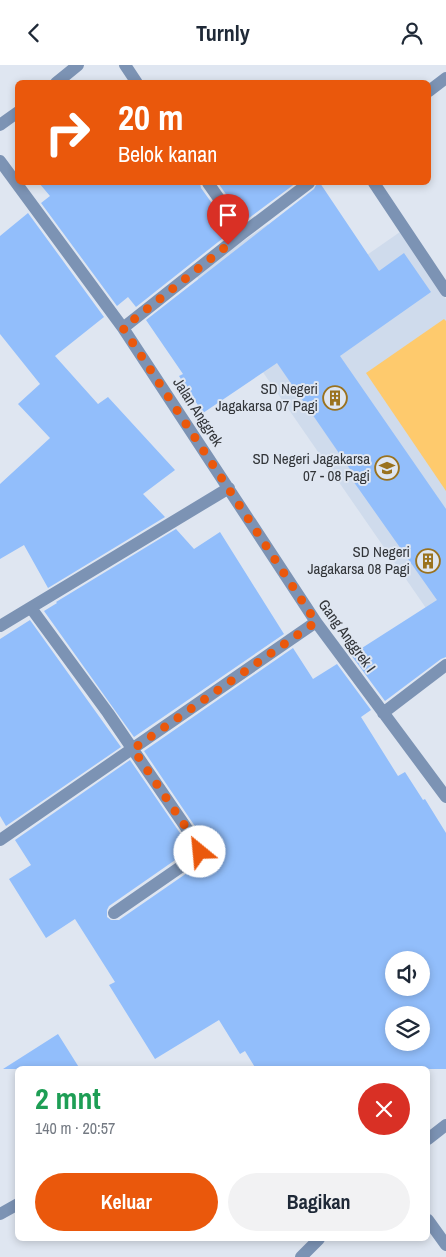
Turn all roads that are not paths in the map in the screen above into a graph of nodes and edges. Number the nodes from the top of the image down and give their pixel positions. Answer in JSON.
{"nodes":[{"id":1,"x":78,"y":65,"type":"edge"},
{"id":2,"x":125,"y":65,"type":"edge"},
{"id":3,"x":446,"y":78,"type":"edge"},
{"id":4,"x":60,"y":80,"type":"edge"},
{"id":5,"x":135,"y":80,"type":"edge"},
{"id":6,"x":431,"y":89,"type":"edge"},
{"id":7,"x":15,"y":114,"type":"edge"},
{"id":8,"x":0,"y":125,"type":"edge"},
{"id":9,"x":0,"y":161,"type":"edge"},
{"id":10,"x":15,"y":181,"type":"edge"},
{"id":11,"x":18,"y":185,"type":"edge"},
{"id":12,"x":209,"y":185,"type":"edge"},
{"id":13,"x":307,"y":185,"type":"edge"},
{"id":14,"x":375,"y":185,"type":"edge"},
{"id":15,"x":243,"y":233,"type":"junction"},
{"id":16,"x":446,"y":291,"type":"edge"},
{"id":17,"x":123,"y":328,"type":"junction"},
{"id":18,"x":229,"y":488,"type":"junction"},
{"id":19,"x":31,"y":608,"type":"junction"},
{"id":20,"x":316,"y":622,"type":"junction"},
{"id":21,"x":0,"y":626,"type":"edge"},
{"id":22,"x":446,"y":665,"type":"edge"},
{"id":23,"x":383,"y":713,"type":"junction"},
{"id":24,"x":133,"y":749,"type":"junction"},
{"id":25,"x":446,"y":797,"type":"edge"},
{"id":26,"x":0,"y":840,"type":"edge"},
{"id":27,"x":114,"y":913,"type":"dead end"},
{"id":28,"x":446,"y":1125,"type":"edge"},
{"id":29,"x":430,"y":1137,"type":"edge"},
{"id":30,"x":15,"y":1206,"type":"edge"},
{"id":31,"x":0,"y":1214,"type":"edge"},
{"id":32,"x":430,"y":1223,"type":"edge"},
{"id":33,"x":317,"y":1241,"type":"edge"},
{"id":34,"x":446,"y":1245,"type":"edge"},
{"id":35,"x":301,"y":1257,"type":"edge"}],
"edges":[{"from":1,"to":4,"type":"street"},
{"from":2,"to":5,"type":"street"},
{"from":3,"to":6,"type":"street"},
{"from":7,"to":8,"type":"street"},
{"from":9,"to":10,"type":"street","name":"Jalan Anggrek"},
{"from":11,"to":17,"type":"street","name":"Jalan Anggrek"},
{"from":12,"to":15,"type":"street"},
{"from":13,"to":15,"type":"street"},
{"from":14,"to":16,"type":"street"},
{"from":15,"to":17,"type":"street"},
{"from":17,"to":18,"type":"street","name":"Jalan Anggrek"},
{"from":18,"to":19,"type":"street"},
{"from":18,"to":20,"type":"street","name":"Gang Anggrek I"},
{"from":19,"to":21,"type":"street"},
{"from":19,"to":24,"type":"street"},
{"from":20,"to":23,"type":"street","name":"Gang Anggrek I"},
{"from":20,"to":24,"type":"street"},
{"from":22,"to":23,"type":"street"},
{"from":23,"to":25,"type":"street","name":"Gang Anggrek I"},
{"from":24,"to":26,"type":"street"},
{"from":24,"to":27,"type":"street"},
{"from":28,"to":29,"type":"street"},
{"from":30,"to":31,"type":"street"},
{"from":32,"to":34,"type":"street"},
{"from":33,"to":35,"type":"street"}]}
